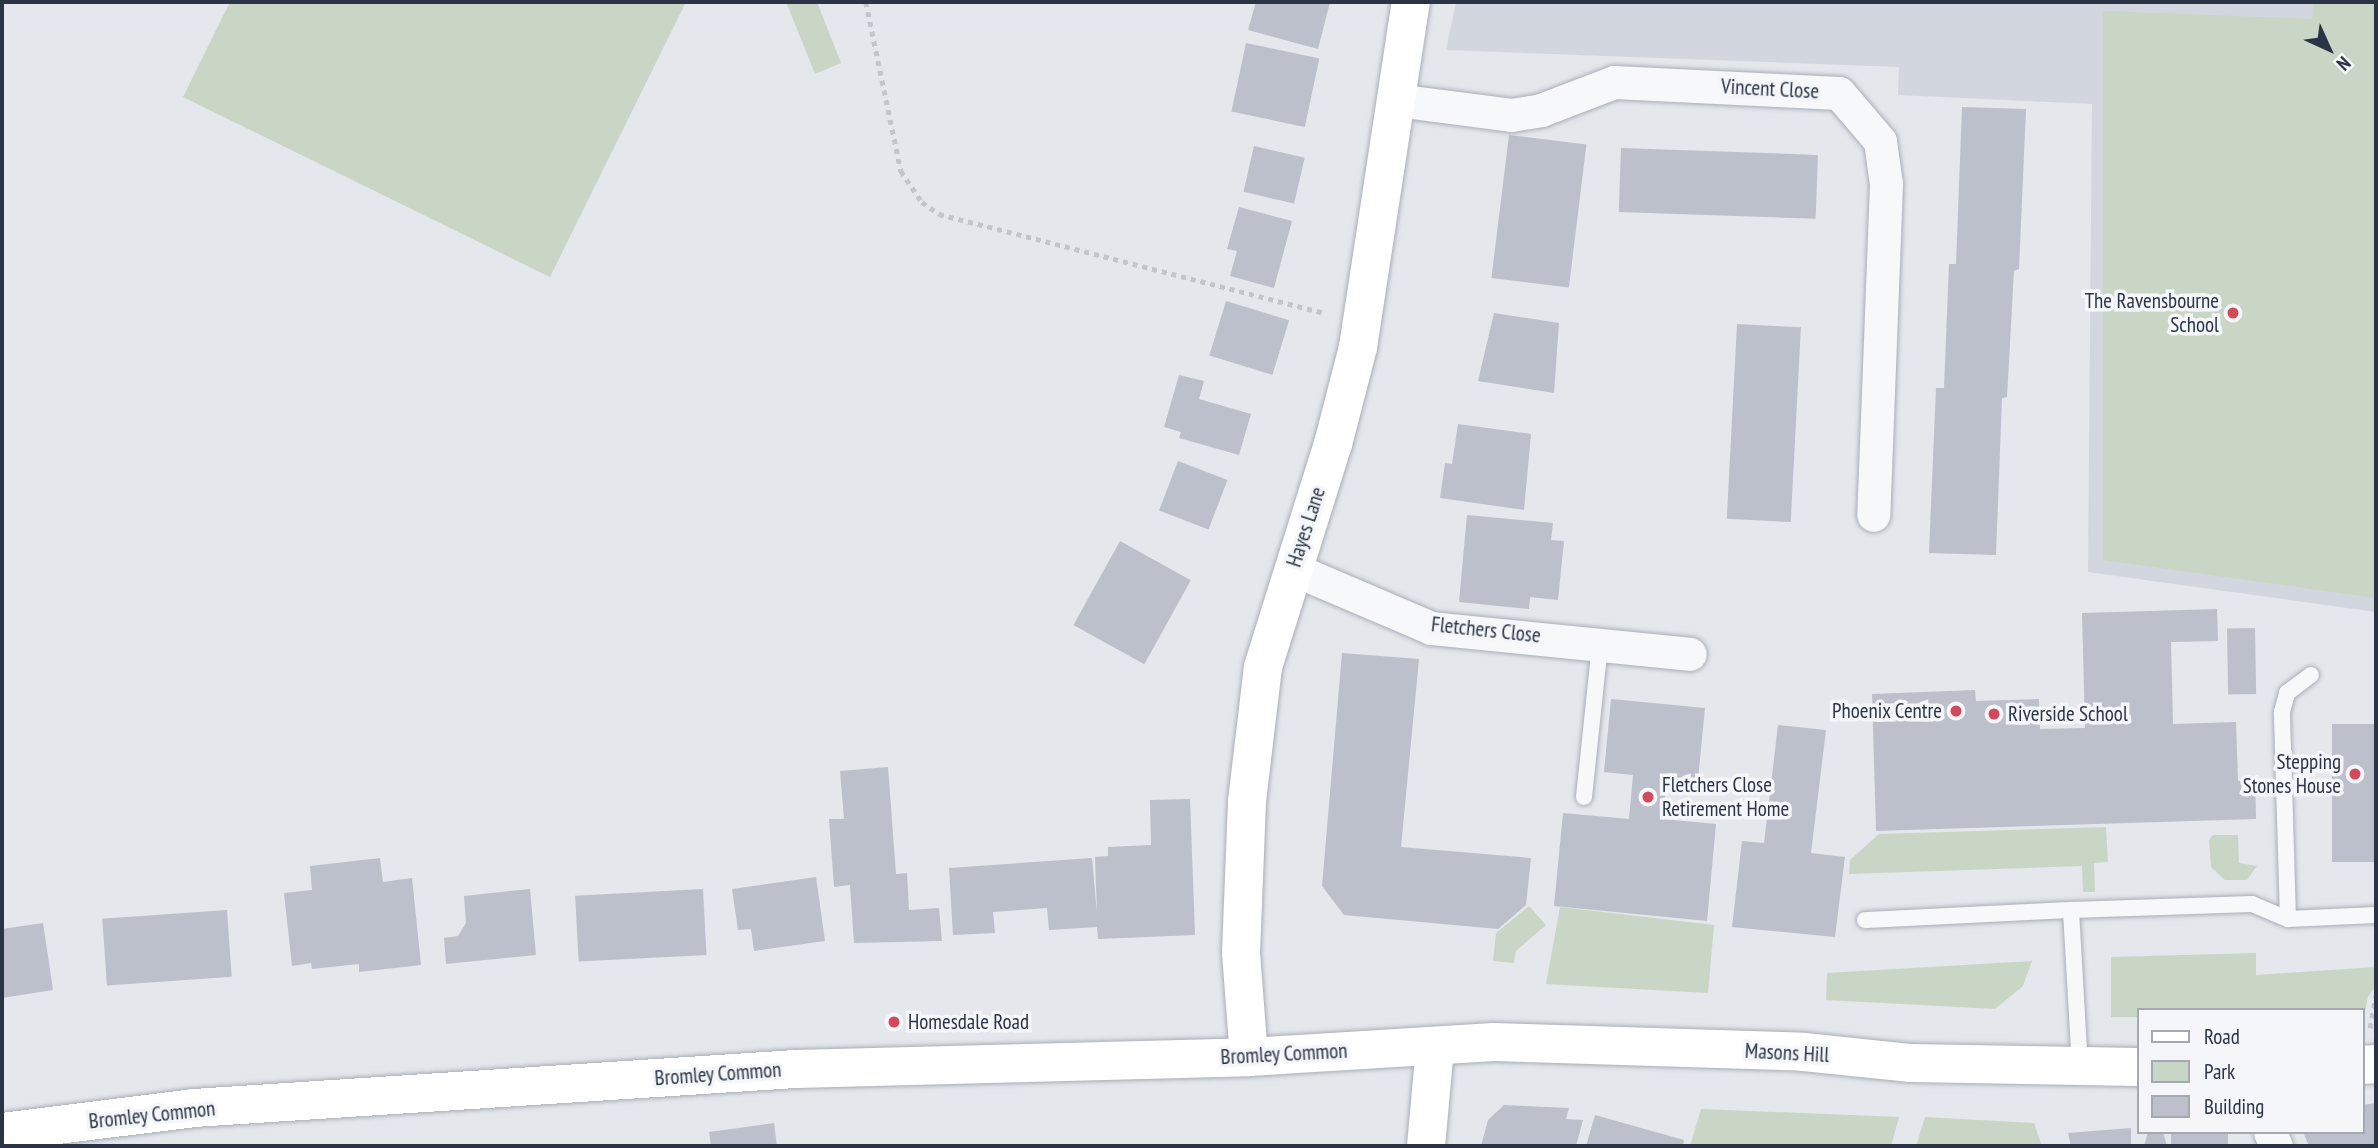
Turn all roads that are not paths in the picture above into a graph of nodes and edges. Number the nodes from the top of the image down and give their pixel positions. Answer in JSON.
{"nodes":[{"id":1,"x":1411,"y":2,"type":"edge"},
{"id":2,"x":1396,"y":100,"type":"junction"},
{"id":3,"x":1873,"y":515,"type":"dead end"},
{"id":4,"x":1293,"y":569,"type":"junction"},
{"id":5,"x":1600,"y":644,"type":"junction"},
{"id":6,"x":1690,"y":654,"type":"dead end"},
{"id":7,"x":2311,"y":675,"type":"dead end"},
{"id":8,"x":1584,"y":797,"type":"dead end"},
{"id":9,"x":2071,"y":910,"type":"junction"},
{"id":10,"x":2376,"y":915,"type":"edge"},
{"id":11,"x":2288,"y":919,"type":"junction"},
{"id":12,"x":1865,"y":920,"type":"dead end"},
{"id":13,"x":1435,"y":1046,"type":"junction"},
{"id":14,"x":1249,"y":1057,"type":"junction"},
{"id":15,"x":2080,"y":1067,"type":"junction"},
{"id":16,"x":2136,"y":1067,"type":"edge"},
{"id":17,"x":2,"y":1132,"type":"edge"},
{"id":18,"x":1426,"y":1146,"type":"edge"}],
"edges":[{"from":1,"to":2,"type":"main road","name":"Hayes Lane"},
{"from":2,"to":3,"type":"street","name":"Vincent Close"},
{"from":2,"to":4,"type":"main road","name":"Hayes Lane"},
{"from":4,"to":5,"type":"street","name":"Fletchers Close"},
{"from":4,"to":14,"type":"main road","name":"Hayes Lane"},
{"from":5,"to":6,"type":"street","name":"Fletchers Close"},
{"from":5,"to":8,"type":"lane"},
{"from":7,"to":11,"type":"lane"},
{"from":9,"to":11,"type":"lane"},
{"from":9,"to":12,"type":"lane"},
{"from":9,"to":15,"type":"lane"},
{"from":10,"to":11,"type":"lane"},
{"from":13,"to":14,"type":"main road","name":"Bromley Common"},
{"from":13,"to":15,"type":"main road","name":"Masons Hill"},
{"from":13,"to":18,"type":"main road"},
{"from":14,"to":17,"type":"main road","name":"Bromley Common"},
{"from":15,"to":16,"type":"main road","name":"Masons Hill"}]}
